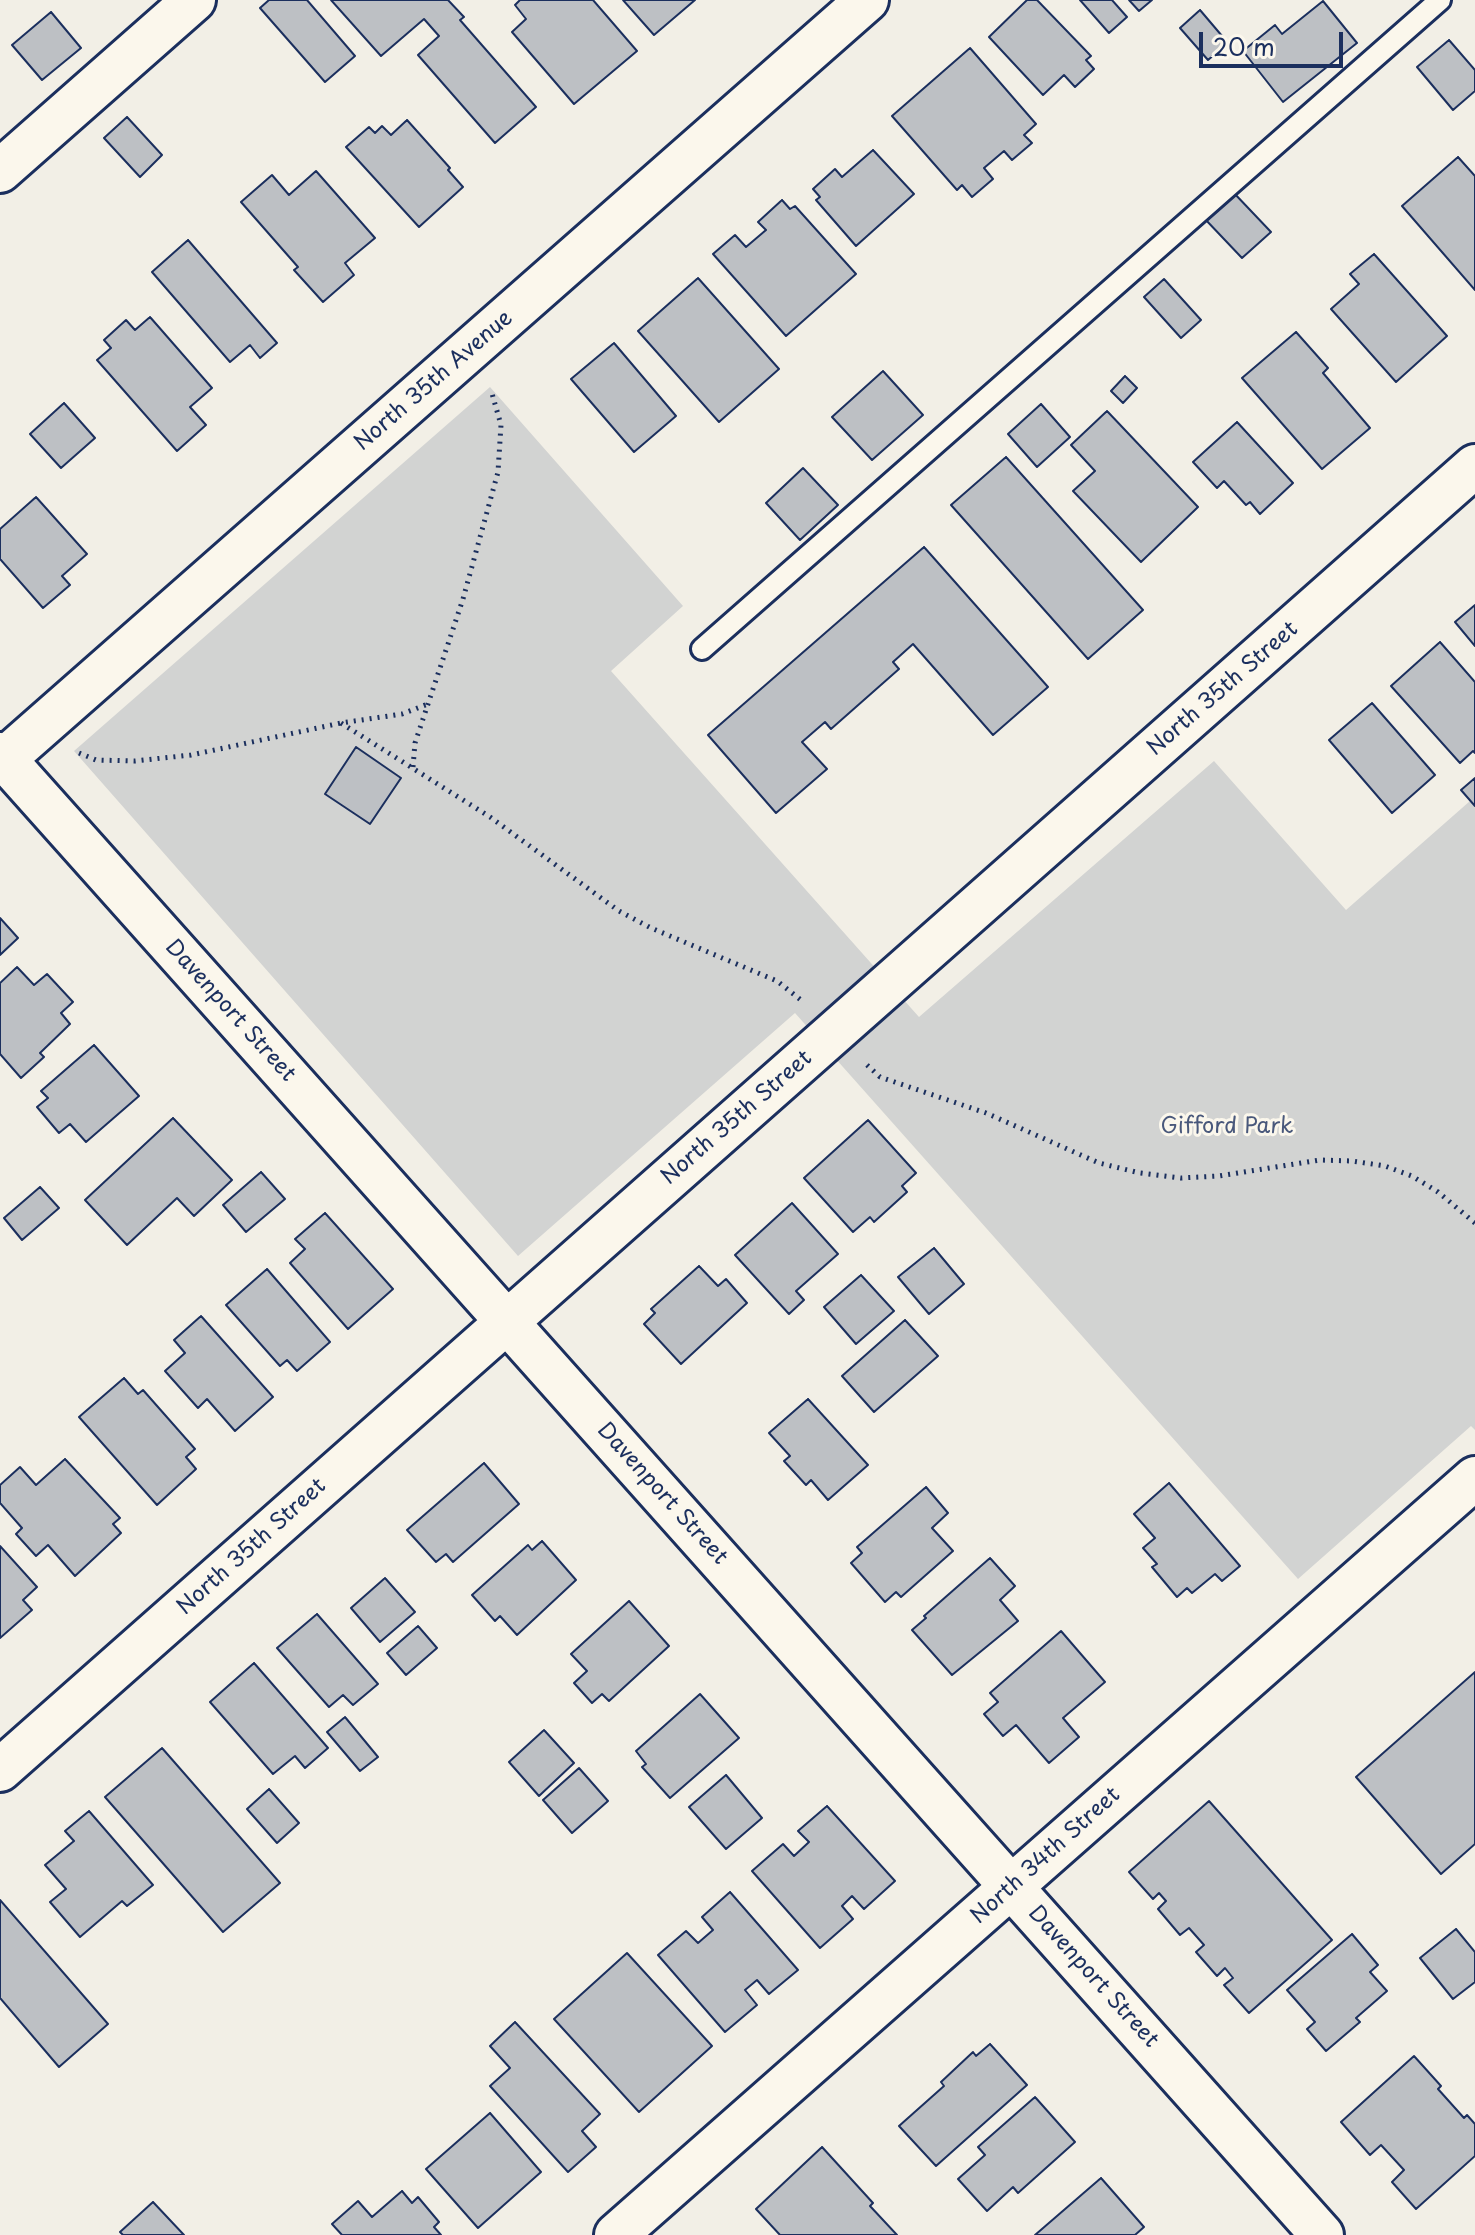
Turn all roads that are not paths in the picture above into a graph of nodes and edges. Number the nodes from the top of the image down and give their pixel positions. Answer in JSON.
{"nodes":[{"id":1,"x":194,"y":0,"type":"edge"},
{"id":2,"x":867,"y":0,"type":"edge"},
{"id":3,"x":1440,"y":0,"type":"edge"},
{"id":4,"x":0,"y":171,"type":"edge"},
{"id":5,"x":1475,"y":466,"type":"edge"},
{"id":6,"x":702,"y":649,"type":"dead end"},
{"id":7,"x":1,"y":759,"type":"edge"},
{"id":8,"x":507,"y":1320,"type":"junction"},
{"id":9,"x":1475,"y":1478,"type":"edge"},
{"id":10,"x":0,"y":1770,"type":"edge"},
{"id":11,"x":1012,"y":1886,"type":"junction"},
{"id":12,"x":616,"y":2235,"type":"edge"},
{"id":13,"x":1322,"y":2235,"type":"edge"}],
"edges":[{"from":1,"to":4,"type":"street"},
{"from":2,"to":7,"type":"street","name":"North 35th Avenue"},
{"from":3,"to":6,"type":"lane"},
{"from":5,"to":8,"type":"street","name":"North 35th Street"},
{"from":7,"to":8,"type":"street","name":"Davenport Street"},
{"from":8,"to":10,"type":"street","name":"North 35th Street"},
{"from":8,"to":11,"type":"street","name":"Davenport Street"},
{"from":9,"to":11,"type":"street","name":"North 34th Street"},
{"from":11,"to":12,"type":"street","name":"North 34th Street"},
{"from":11,"to":13,"type":"street","name":"Davenport Street"}]}
